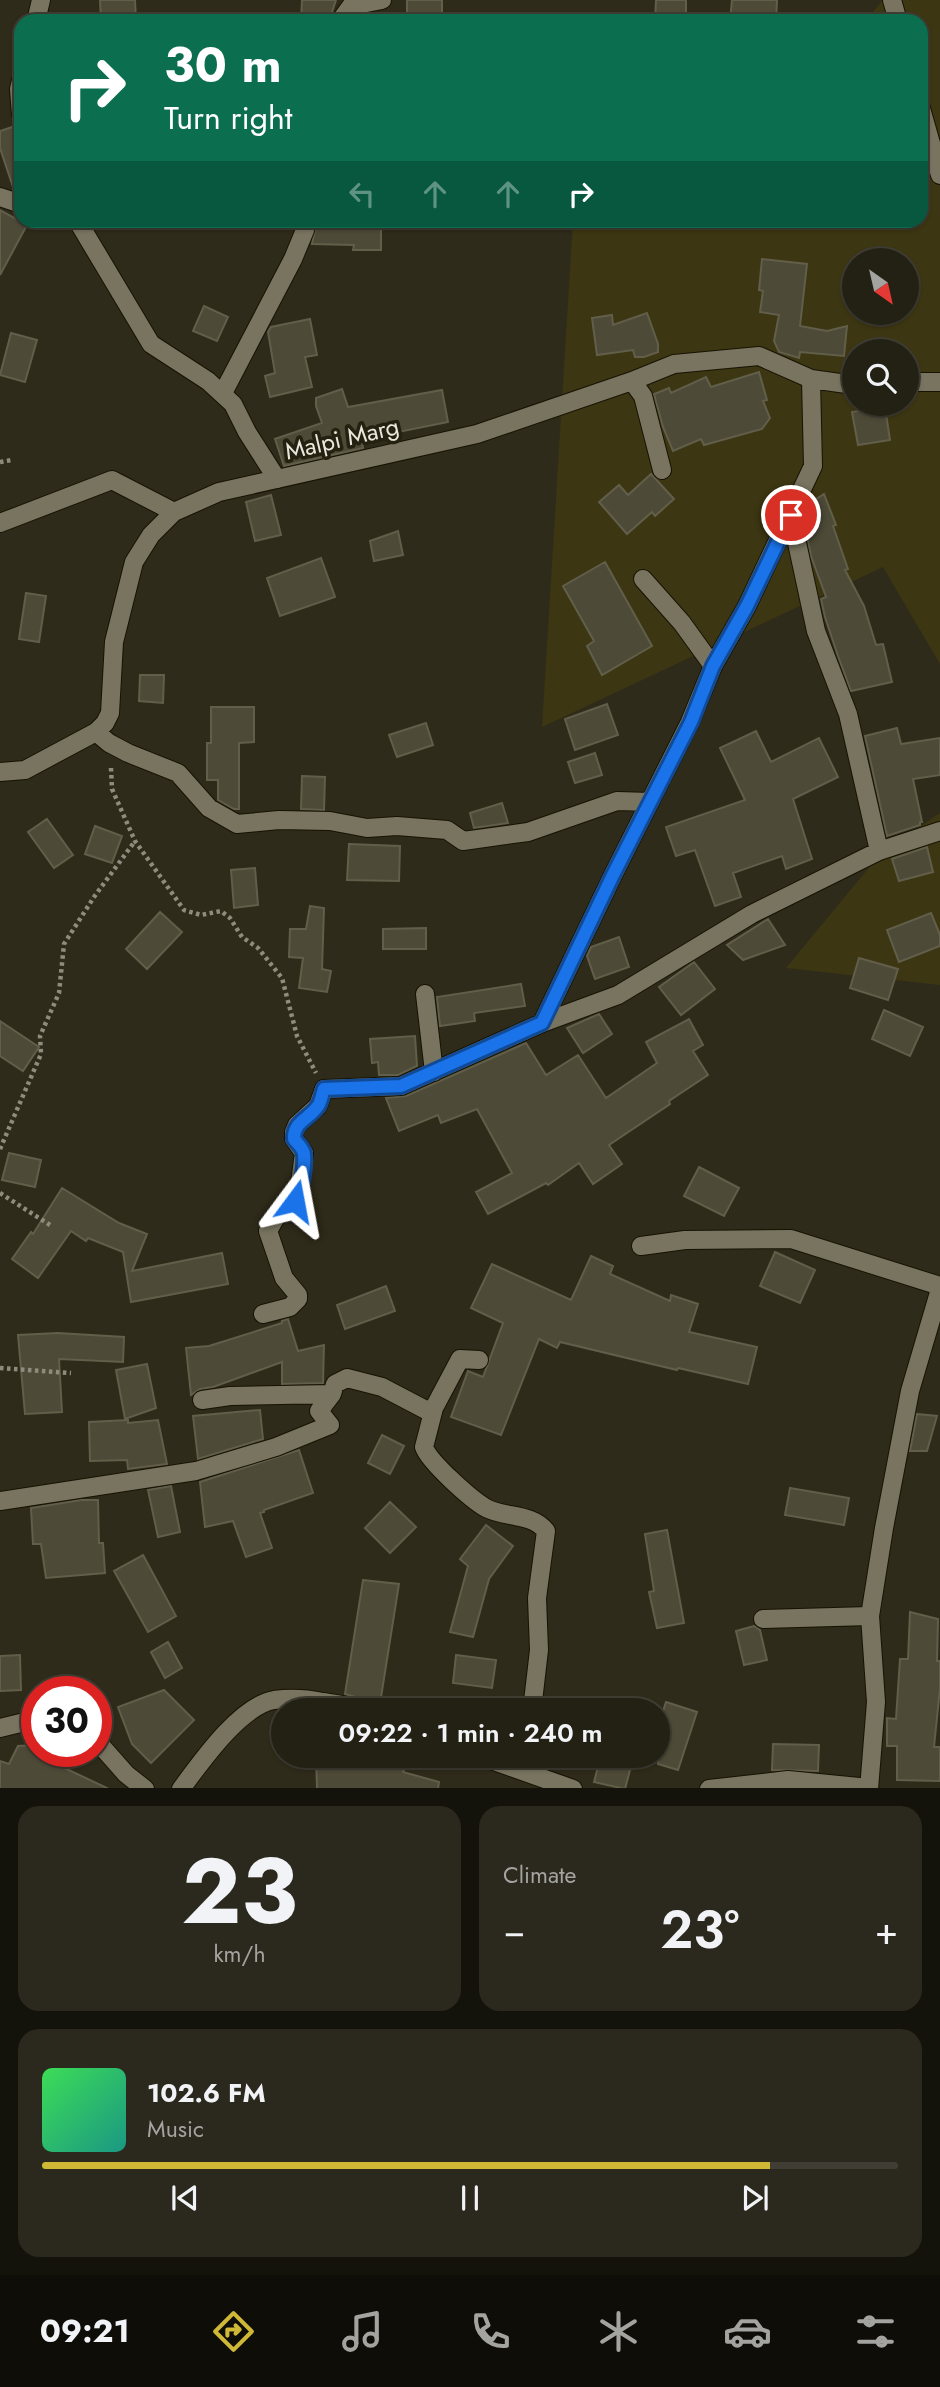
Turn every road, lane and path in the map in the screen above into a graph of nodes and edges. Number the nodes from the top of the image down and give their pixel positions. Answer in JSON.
{"nodes":[{"id":1,"x":382,"y":0,"type":"edge"},
{"id":2,"x":345,"y":14,"type":"edge"},
{"id":3,"x":928,"y":134,"type":"edge"},
{"id":4,"x":940,"y":175,"type":"edge"},
{"id":5,"x":83,"y":228,"type":"edge"},
{"id":6,"x":305,"y":228,"type":"edge"},
{"id":7,"x":811,"y":379,"type":"junction"},
{"id":8,"x":632,"y":381,"type":"junction"},
{"id":9,"x":919,"y":382,"type":"edge"},
{"id":10,"x":940,"y":382,"type":"edge"},
{"id":11,"x":842,"y":383,"type":"edge"},
{"id":12,"x":223,"y":393,"type":"junction"},
{"id":13,"x":12,"y":460,"type":"dead end"},
{"id":14,"x":0,"y":462,"type":"edge"},
{"id":15,"x":662,"y":470,"type":"dead end"},
{"id":16,"x":277,"y":479,"type":"junction"},
{"id":17,"x":174,"y":512,"type":"junction"},
{"id":18,"x":791,"y":515,"type":"junction"},
{"id":19,"x":0,"y":523,"type":"edge"},
{"id":20,"x":643,"y":579,"type":"dead end"},
{"id":21,"x":713,"y":666,"type":"junction"},
{"id":22,"x":102,"y":737,"type":"junction"},
{"id":23,"x":0,"y":772,"type":"edge"},
{"id":24,"x":650,"y":802,"type":"junction"},
{"id":25,"x":940,"y":831,"type":"edge"},
{"id":26,"x":135,"y":841,"type":"junction"},
{"id":27,"x":879,"y":851,"type":"junction"},
{"id":28,"x":425,"y":994,"type":"dead end"},
{"id":29,"x":542,"y":1023,"type":"junction"},
{"id":30,"x":434,"y":1072,"type":"junction"},
{"id":31,"x":324,"y":1089,"type":"junction"},
{"id":32,"x":0,"y":1149,"type":"edge"},
{"id":33,"x":0,"y":1192,"type":"edge"},
{"id":34,"x":50,"y":1225,"type":"dead end"},
{"id":35,"x":642,"y":1246,"type":"dead end"},
{"id":36,"x":940,"y":1287,"type":"edge"},
{"id":37,"x":263,"y":1314,"type":"dead end"},
{"id":38,"x":479,"y":1360,"type":"dead end"},
{"id":39,"x":0,"y":1368,"type":"edge"},
{"id":40,"x":71,"y":1373,"type":"dead end"},
{"id":41,"x":332,"y":1394,"type":"junction"},
{"id":42,"x":202,"y":1400,"type":"dead end"},
{"id":43,"x":434,"y":1408,"type":"junction"},
{"id":44,"x":0,"y":1501,"type":"edge"},
{"id":45,"x":870,"y":1616,"type":"junction"},
{"id":46,"x":763,"y":1619,"type":"dead end"},
{"id":47,"x":533,"y":1698,"type":"edge"},
{"id":48,"x":271,"y":1701,"type":"edge"},
{"id":49,"x":21,"y":1723,"type":"edge"},
{"id":50,"x":0,"y":1728,"type":"edge"},
{"id":51,"x":112,"y":1758,"type":"edge"},
{"id":52,"x":529,"y":1768,"type":"edge"},
{"id":53,"x":145,"y":1788,"type":"edge"},
{"id":54,"x":181,"y":1788,"type":"edge"},
{"id":55,"x":573,"y":1788,"type":"edge"},
{"id":56,"x":709,"y":1788,"type":"edge"},
{"id":57,"x":869,"y":1788,"type":"edge"}],
"edges":[{"from":1,"to":2,"type":"street"},
{"from":3,"to":4,"type":"street"},
{"from":5,"to":12,"type":"street"},
{"from":6,"to":12,"type":"street"},
{"from":7,"to":8,"type":"street","name":"Malpi Marg"},
{"from":7,"to":11,"type":"street","name":"Malpi Marg"},
{"from":7,"to":18,"type":"street"},
{"from":8,"to":15,"type":"street"},
{"from":8,"to":16,"type":"street","name":"Malpi Marg"},
{"from":9,"to":10,"type":"street"},
{"from":12,"to":16,"type":"street"},
{"from":13,"to":14,"type":"path"},
{"from":16,"to":17,"type":"street","name":"Malpi Marg"},
{"from":17,"to":19,"type":"street"},
{"from":17,"to":22,"type":"street","name":"Malpi Marg"},
{"from":18,"to":21,"type":"street"},
{"from":18,"to":27,"type":"street"},
{"from":20,"to":21,"type":"street"},
{"from":21,"to":24,"type":"street"},
{"from":22,"to":23,"type":"street"},
{"from":22,"to":24,"type":"street"},
{"from":22,"to":26,"type":"path"},
{"from":24,"to":29,"type":"street"},
{"from":25,"to":27,"type":"street"},
{"from":26,"to":31,"type":"path"},
{"from":26,"to":32,"type":"path"},
{"from":27,"to":29,"type":"street"},
{"from":28,"to":30,"type":"street"},
{"from":29,"to":30,"type":"street"},
{"from":30,"to":31,"type":"street"},
{"from":31,"to":37,"type":"street"},
{"from":33,"to":34,"type":"path"},
{"from":35,"to":36,"type":"street"},
{"from":36,"to":45,"type":"street"},
{"from":38,"to":43,"type":"street"},
{"from":39,"to":40,"type":"path"},
{"from":41,"to":42,"type":"street"},
{"from":41,"to":43,"type":"street"},
{"from":41,"to":44,"type":"street"},
{"from":43,"to":47,"type":"street"},
{"from":45,"to":46,"type":"street"},
{"from":45,"to":57,"type":"street"},
{"from":48,"to":54,"type":"street"},
{"from":49,"to":50,"type":"street"},
{"from":51,"to":53,"type":"street"},
{"from":52,"to":55,"type":"street"},
{"from":56,"to":57,"type":"street"}]}
